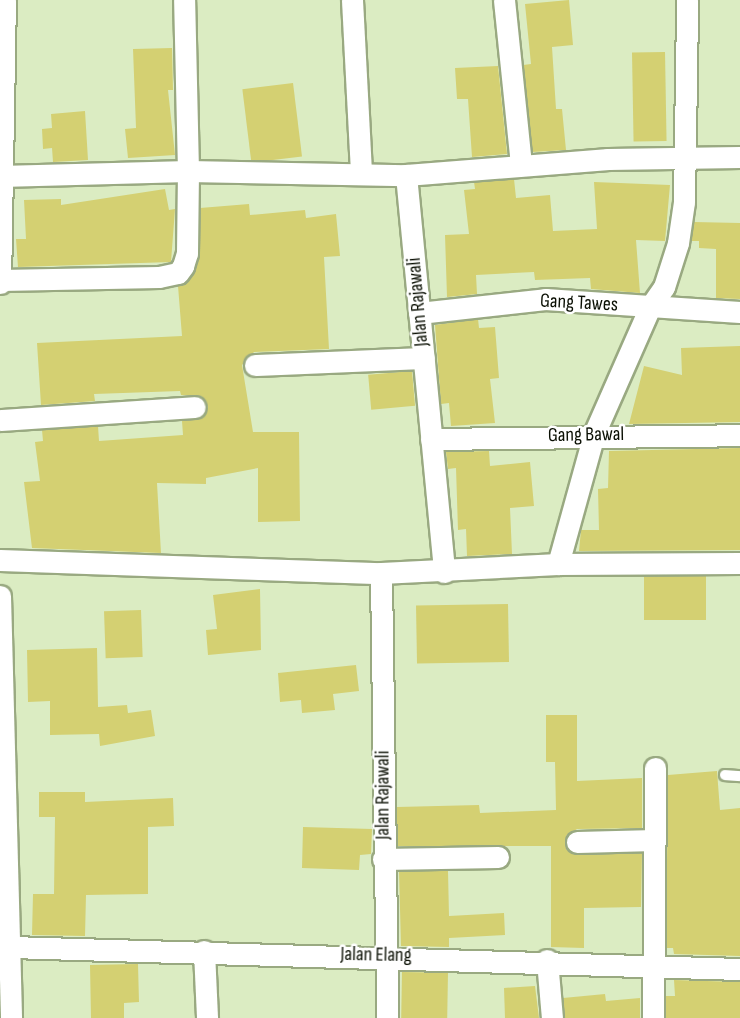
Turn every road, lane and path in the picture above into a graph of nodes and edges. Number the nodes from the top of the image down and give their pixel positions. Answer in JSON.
{"nodes":[{"id":1,"x":5,"y":0,"type":"edge"},
{"id":2,"x":184,"y":0,"type":"edge"},
{"id":3,"x":352,"y":0,"type":"edge"},
{"id":4,"x":504,"y":0,"type":"edge"},
{"id":5,"x":687,"y":0,"type":"edge"},
{"id":6,"x":684,"y":157,"type":"junction"},
{"id":7,"x":740,"y":157,"type":"edge"},
{"id":8,"x":520,"y":165,"type":"junction"},
{"id":9,"x":188,"y":171,"type":"junction"},
{"id":10,"x":361,"y":174,"type":"junction"},
{"id":11,"x":406,"y":175,"type":"junction"},
{"id":12,"x":1,"y":176,"type":"edge"},
{"id":13,"x":0,"y":281,"type":"edge"},
{"id":14,"x":650,"y":307,"type":"junction"},
{"id":15,"x":740,"y":312,"type":"edge"},
{"id":16,"x":419,"y":313,"type":"junction"},
{"id":17,"x":424,"y":358,"type":"junction"},
{"id":18,"x":255,"y":365,"type":"dead end"},
{"id":19,"x":195,"y":407,"type":"dead end"},
{"id":20,"x":0,"y":420,"type":"edge"},
{"id":21,"x":594,"y":434,"type":"junction"},
{"id":22,"x":740,"y":435,"type":"edge"},
{"id":23,"x":431,"y":439,"type":"junction"},
{"id":24,"x":0,"y":560,"type":"edge"},
{"id":25,"x":740,"y":563,"type":"edge"},
{"id":26,"x":558,"y":564,"type":"junction"},
{"id":27,"x":444,"y":572,"type":"junction"},
{"id":28,"x":381,"y":573,"type":"junction"},
{"id":29,"x":0,"y":596,"type":"edge"},
{"id":30,"x":655,"y":768,"type":"dead end"},
{"id":31,"x":725,"y":775,"type":"dead end"},
{"id":32,"x":740,"y":776,"type":"edge"},
{"id":33,"x":2,"y":789,"type":"edge"},
{"id":34,"x":656,"y":840,"type":"junction"},
{"id":35,"x":577,"y":842,"type":"dead end"},
{"id":36,"x":498,"y":857,"type":"dead end"},
{"id":37,"x":383,"y":859,"type":"junction"},
{"id":38,"x":11,"y":948,"type":"junction"},
{"id":39,"x":204,"y":951,"type":"junction"},
{"id":40,"x":386,"y":955,"type":"junction"},
{"id":41,"x":547,"y":960,"type":"junction"},
{"id":42,"x":650,"y":968,"type":"junction"},
{"id":43,"x":740,"y":969,"type":"edge"},
{"id":44,"x":11,"y":1018,"type":"edge"},
{"id":45,"x":207,"y":1018,"type":"edge"},
{"id":46,"x":387,"y":1018,"type":"edge"},
{"id":47,"x":552,"y":1018,"type":"edge"},
{"id":48,"x":653,"y":1018,"type":"edge"}],
"edges":[{"from":1,"to":12,"type":"street"},
{"from":2,"to":9,"type":"street"},
{"from":3,"to":10,"type":"street"},
{"from":4,"to":8,"type":"street"},
{"from":5,"to":6,"type":"street"},
{"from":6,"to":7,"type":"street"},
{"from":6,"to":8,"type":"street"},
{"from":6,"to":14,"type":"street"},
{"from":8,"to":11,"type":"street"},
{"from":9,"to":10,"type":"street"},
{"from":9,"to":12,"type":"street"},
{"from":9,"to":13,"type":"street"},
{"from":10,"to":11,"type":"street"},
{"from":11,"to":16,"type":"street","name":"Jalan Rajawali"},
{"from":12,"to":13,"type":"street"},
{"from":14,"to":15,"type":"street","name":"Gang Tawes"},
{"from":14,"to":16,"type":"street","name":"Gang Tawes"},
{"from":14,"to":21,"type":"street"},
{"from":16,"to":17,"type":"street","name":"Jalan Rajawali"},
{"from":17,"to":18,"type":"street"},
{"from":17,"to":23,"type":"street","name":"Jalan Rajawali"},
{"from":19,"to":20,"type":"street"},
{"from":21,"to":22,"type":"street","name":"Gang Bawal"},
{"from":21,"to":23,"type":"street","name":"Gang Bawal"},
{"from":21,"to":26,"type":"street"},
{"from":23,"to":27,"type":"street","name":"Jalan Rajawali"},
{"from":24,"to":28,"type":"street"},
{"from":25,"to":26,"type":"street"},
{"from":26,"to":27,"type":"street"},
{"from":27,"to":28,"type":"street"},
{"from":28,"to":37,"type":"street","name":"Jalan Rajawali"},
{"from":29,"to":33,"type":"street"},
{"from":30,"to":34,"type":"street"},
{"from":31,"to":32,"type":"lane"},
{"from":33,"to":38,"type":"street"},
{"from":34,"to":35,"type":"street"},
{"from":34,"to":42,"type":"street"},
{"from":36,"to":37,"type":"street"},
{"from":37,"to":40,"type":"street","name":"Jalan Rajawali"},
{"from":38,"to":39,"type":"street","name":"Jalan Elang"},
{"from":38,"to":44,"type":"street"},
{"from":39,"to":40,"type":"street","name":"Jalan Elang"},
{"from":39,"to":45,"type":"street"},
{"from":40,"to":41,"type":"street","name":"Jalan Elang"},
{"from":40,"to":46,"type":"street","name":"Jalan Rajawali"},
{"from":41,"to":42,"type":"street","name":"Jalan Elang"},
{"from":41,"to":47,"type":"street"},
{"from":42,"to":43,"type":"street","name":"Jalan Elang"},
{"from":42,"to":48,"type":"street"}]}
